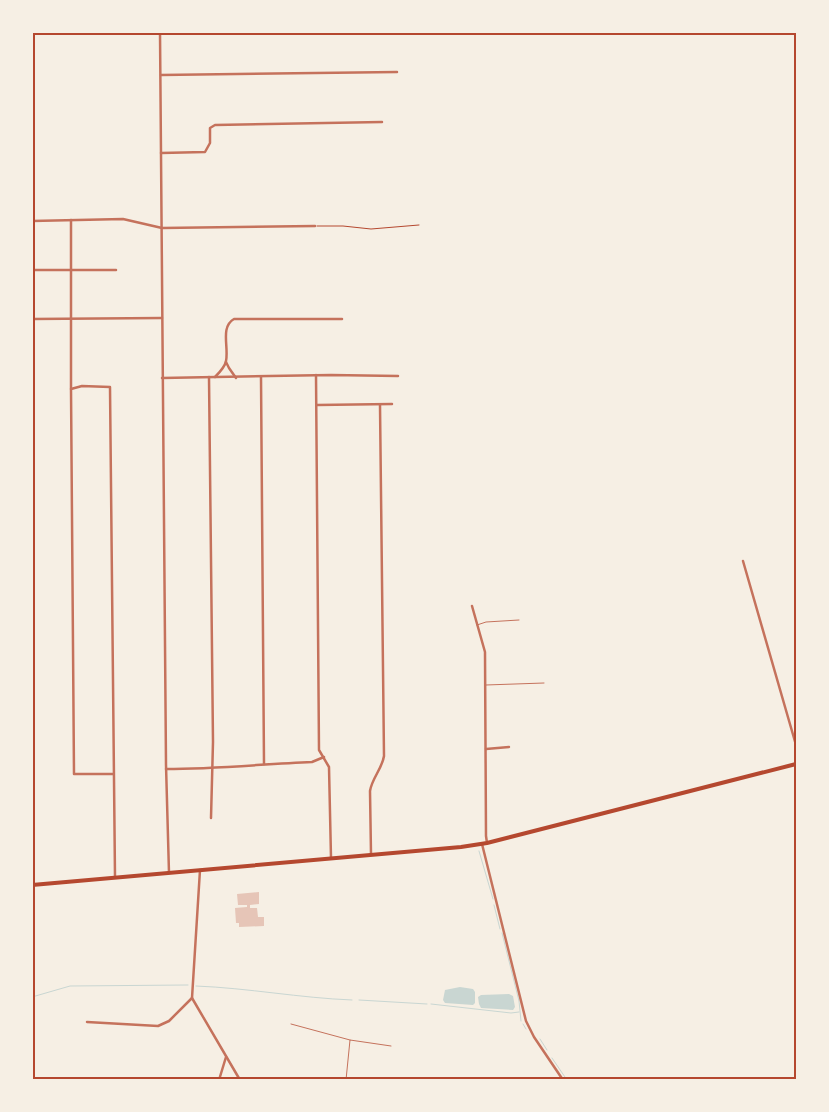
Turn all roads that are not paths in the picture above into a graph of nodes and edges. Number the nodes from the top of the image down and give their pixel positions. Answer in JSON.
{"nodes":[{"id":1,"x":160,"y":32,"type":"edge"},
{"id":2,"x":397,"y":72,"type":"dead end"},
{"id":3,"x":160,"y":75,"type":"junction"},
{"id":4,"x":382,"y":122,"type":"dead end"},
{"id":5,"x":161,"y":153,"type":"junction"},
{"id":6,"x":71,"y":220,"type":"junction"},
{"id":7,"x":32,"y":221,"type":"edge"},
{"id":8,"x":315,"y":226,"type":"road end"},
{"id":9,"x":162,"y":228,"type":"junction"},
{"id":10,"x":32,"y":270,"type":"edge"},
{"id":11,"x":71,"y":270,"type":"junction"},
{"id":12,"x":116,"y":270,"type":"dead end"},
{"id":13,"x":162,"y":318,"type":"junction"},
{"id":14,"x":32,"y":319,"type":"edge"},
{"id":15,"x":70,"y":319,"type":"junction"},
{"id":16,"x":342,"y":319,"type":"dead end"},
{"id":17,"x":226,"y":362,"type":"junction"},
{"id":18,"x":316,"y":375,"type":"junction"},
{"id":19,"x":398,"y":376,"type":"dead end"},
{"id":20,"x":209,"y":377,"type":"junction"},
{"id":21,"x":215,"y":377,"type":"junction"},
{"id":22,"x":261,"y":377,"type":"junction"},
{"id":23,"x":162,"y":378,"type":"junction"},
{"id":24,"x":236,"y":378,"type":"junction"},
{"id":25,"x":71,"y":388,"type":"junction"},
{"id":26,"x":392,"y":404,"type":"dead end"},
{"id":27,"x":380,"y":405,"type":"junction"},
{"id":28,"x":317,"y":406,"type":"junction"},
{"id":29,"x":744,"y":561,"type":"dead end"},
{"id":30,"x":472,"y":606,"type":"dead end"},
{"id":31,"x":520,"y":620,"type":"dead end"},
{"id":32,"x":476,"y":625,"type":"junction"},
{"id":33,"x":544,"y":683,"type":"dead end"},
{"id":34,"x":486,"y":685,"type":"junction"},
{"id":35,"x":796,"y":744,"type":"edge"},
{"id":36,"x":509,"y":747,"type":"dead end"},
{"id":37,"x":486,"y":749,"type":"junction"},
{"id":38,"x":324,"y":757,"type":"junction"},
{"id":39,"x":264,"y":764,"type":"junction"},
{"id":40,"x":796,"y":764,"type":"edge"},
{"id":41,"x":213,"y":767,"type":"junction"},
{"id":42,"x":166,"y":769,"type":"junction"},
{"id":43,"x":113,"y":774,"type":"junction"},
{"id":44,"x":211,"y":818,"type":"dead end"},
{"id":45,"x":487,"y":843,"type":"junction"},
{"id":46,"x":482,"y":844,"type":"junction"},
{"id":47,"x":370,"y":856,"type":"junction"},
{"id":48,"x":331,"y":859,"type":"junction"},
{"id":49,"x":200,"y":870,"type":"junction"},
{"id":50,"x":169,"y":873,"type":"junction"},
{"id":51,"x":115,"y":877,"type":"junction"},
{"id":52,"x":32,"y":885,"type":"edge"},
{"id":53,"x":192,"y":998,"type":"junction"},
{"id":54,"x":87,"y":1022,"type":"dead end"},
{"id":55,"x":291,"y":1024,"type":"dead end"},
{"id":56,"x":350,"y":1040,"type":"junction"},
{"id":57,"x":391,"y":1046,"type":"dead end"},
{"id":58,"x":226,"y":1057,"type":"junction"},
{"id":59,"x":219,"y":1080,"type":"edge"},
{"id":60,"x":240,"y":1080,"type":"edge"},
{"id":61,"x":346,"y":1080,"type":"edge"},
{"id":62,"x":563,"y":1080,"type":"edge"}],
"edges":[{"from":1,"to":3,"type":"street"},
{"from":2,"to":3,"type":"street"},
{"from":3,"to":5,"type":"street"},
{"from":4,"to":5,"type":"street"},
{"from":5,"to":9,"type":"street"},
{"from":6,"to":7,"type":"street"},
{"from":6,"to":9,"type":"street"},
{"from":6,"to":11,"type":"street"},
{"from":8,"to":9,"type":"street"},
{"from":9,"to":13,"type":"street"},
{"from":10,"to":11,"type":"street"},
{"from":11,"to":12,"type":"street"},
{"from":11,"to":15,"type":"street"},
{"from":13,"to":15,"type":"street"},
{"from":13,"to":23,"type":"street"},
{"from":14,"to":15,"type":"street"},
{"from":15,"to":25,"type":"street"},
{"from":16,"to":17,"type":"street"},
{"from":17,"to":21,"type":"street"},
{"from":17,"to":24,"type":"street"},
{"from":18,"to":19,"type":"street"},
{"from":18,"to":22,"type":"street"},
{"from":18,"to":28,"type":"street"},
{"from":20,"to":21,"type":"street"},
{"from":20,"to":23,"type":"street"},
{"from":20,"to":41,"type":"street"},
{"from":21,"to":24,"type":"street"},
{"from":22,"to":24,"type":"street"},
{"from":22,"to":39,"type":"street"},
{"from":23,"to":42,"type":"street"},
{"from":25,"to":43,"type":"street"},
{"from":25,"to":43,"type":"street"},
{"from":26,"to":27,"type":"street"},
{"from":27,"to":28,"type":"street"},
{"from":27,"to":47,"type":"street"},
{"from":28,"to":38,"type":"street"},
{"from":29,"to":35,"type":"street"},
{"from":30,"to":32,"type":"street"},
{"from":31,"to":32,"type":"lane"},
{"from":32,"to":34,"type":"street"},
{"from":33,"to":34,"type":"lane"},
{"from":34,"to":37,"type":"street"},
{"from":36,"to":37,"type":"street"},
{"from":37,"to":45,"type":"street"},
{"from":38,"to":39,"type":"street"},
{"from":38,"to":48,"type":"street"},
{"from":39,"to":41,"type":"street"},
{"from":40,"to":45,"type":"main road"},
{"from":41,"to":42,"type":"street"},
{"from":41,"to":44,"type":"street"},
{"from":42,"to":50,"type":"street"},
{"from":43,"to":51,"type":"street"},
{"from":45,"to":46,"type":"main road"},
{"from":46,"to":47,"type":"main road"},
{"from":46,"to":62,"type":"street"},
{"from":47,"to":48,"type":"main road"},
{"from":48,"to":49,"type":"main road"},
{"from":49,"to":50,"type":"main road"},
{"from":49,"to":53,"type":"street"},
{"from":50,"to":51,"type":"main road"},
{"from":51,"to":52,"type":"main road"},
{"from":53,"to":54,"type":"street"},
{"from":53,"to":58,"type":"street"},
{"from":55,"to":56,"type":"lane"},
{"from":56,"to":57,"type":"lane"},
{"from":56,"to":61,"type":"lane"},
{"from":58,"to":59,"type":"street"},
{"from":58,"to":60,"type":"street"}]}
